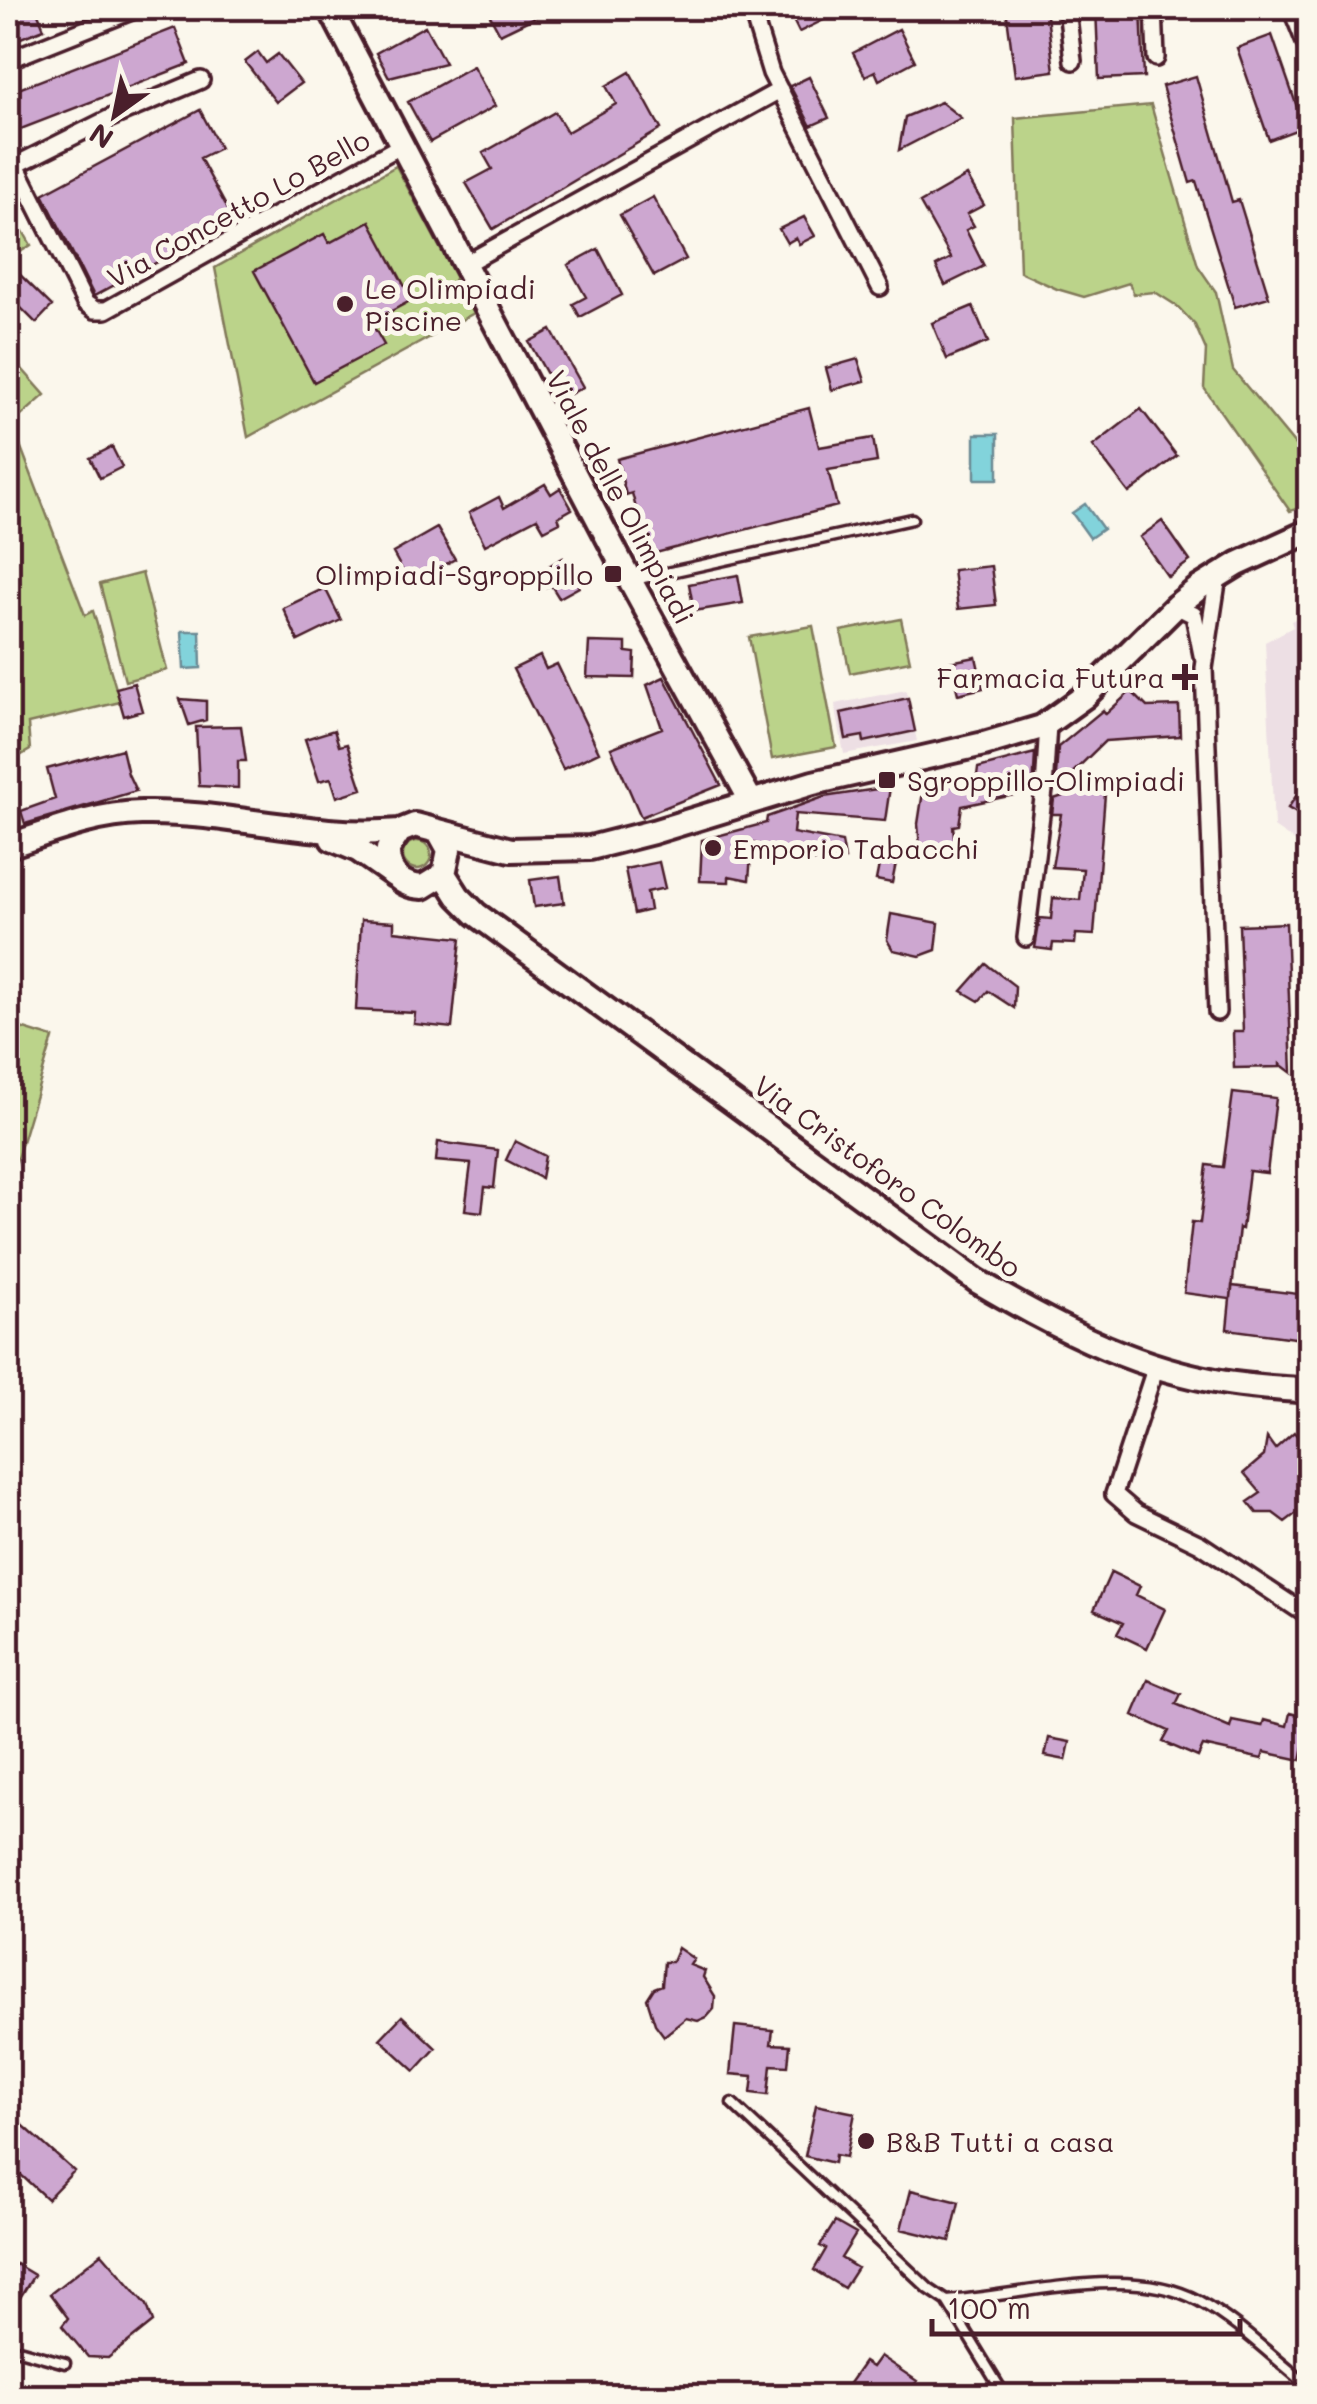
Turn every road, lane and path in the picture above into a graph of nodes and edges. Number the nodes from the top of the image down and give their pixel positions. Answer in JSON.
{"nodes":[{"id":1,"x":138,"y":8,"type":"edge"},
{"id":2,"x":330,"y":8,"type":"edge"},
{"id":3,"x":750,"y":8,"type":"edge"},
{"id":4,"x":1067,"y":8,"type":"edge"},
{"id":5,"x":1154,"y":8,"type":"edge"},
{"id":6,"x":1291,"y":8,"type":"edge"},
{"id":7,"x":1310,"y":56,"type":"edge"},
{"id":8,"x":1156,"y":58,"type":"dead end"},
{"id":9,"x":8,"y":60,"type":"edge"},
{"id":10,"x":1073,"y":61,"type":"dead end"},
{"id":11,"x":201,"y":80,"type":"dead end"},
{"id":12,"x":780,"y":90,"type":"junction"},
{"id":13,"x":402,"y":146,"type":"junction"},
{"id":14,"x":12,"y":162,"type":"edge"},
{"id":15,"x":466,"y":264,"type":"junction"},
{"id":16,"x":880,"y":287,"type":"dead end"},
{"id":17,"x":912,"y":519,"type":"dead end"},
{"id":18,"x":1310,"y":530,"type":"edge"},
{"id":19,"x":1218,"y":576,"type":"junction"},
{"id":20,"x":630,"y":580,"type":"junction"},
{"id":21,"x":1176,"y":606,"type":"junction"},
{"id":22,"x":1204,"y":668,"type":"junction"},
{"id":23,"x":1048,"y":724,"type":"junction"},
{"id":24,"x":750,"y":801,"type":"junction"},
{"id":25,"x":400,"y":831,"type":"junction"},
{"id":26,"x":315,"y":832,"type":"junction"},
{"id":27,"x":438,"y":832,"type":"junction"},
{"id":28,"x":8,"y":846,"type":"edge"},
{"id":29,"x":511,"y":850,"type":"junction"},
{"id":30,"x":445,"y":872,"type":"junction"},
{"id":31,"x":402,"y":882,"type":"junction"},
{"id":32,"x":476,"y":914,"type":"junction"},
{"id":33,"x":1026,"y":938,"type":"dead end"},
{"id":34,"x":1217,"y":1012,"type":"dead end"},
{"id":35,"x":1156,"y":1366,"type":"junction"},
{"id":36,"x":1310,"y":1391,"type":"edge"},
{"id":37,"x":1310,"y":1616,"type":"edge"},
{"id":38,"x":732,"y":2103,"type":"dead end"},
{"id":39,"x":947,"y":2302,"type":"junction"},
{"id":40,"x":8,"y":2348,"type":"edge"},
{"id":41,"x":64,"y":2363,"type":"dead end"},
{"id":42,"x":1310,"y":2387,"type":"edge"},
{"id":43,"x":1005,"y":2396,"type":"edge"}],
"edges":[{"from":1,"to":9,"type":"street"},
{"from":2,"to":13,"type":"street","name":"Viale delle Olimpiadi"},
{"from":3,"to":12,"type":"street"},
{"from":4,"to":10,"type":"street"},
{"from":5,"to":8,"type":"street"},
{"from":6,"to":7,"type":"street"},
{"from":11,"to":14,"type":"street"},
{"from":12,"to":15,"type":"street"},
{"from":12,"to":16,"type":"street"},
{"from":13,"to":14,"type":"street","name":"Via Concetto Lo Bello"},
{"from":13,"to":15,"type":"street","name":"Viale delle Olimpiadi"},
{"from":15,"to":20,"type":"street","name":"Viale delle Olimpiadi"},
{"from":17,"to":20,"type":"lane"},
{"from":18,"to":19,"type":"street"},
{"from":19,"to":21,"type":"street"},
{"from":19,"to":22,"type":"street"},
{"from":20,"to":24,"type":"street","name":"Viale delle Olimpiadi"},
{"from":21,"to":22,"type":"street"},
{"from":21,"to":23,"type":"street"},
{"from":22,"to":34,"type":"street"},
{"from":23,"to":24,"type":"street"},
{"from":23,"to":33,"type":"street"},
{"from":24,"to":29,"type":"street"},
{"from":25,"to":26,"type":"street"},
{"from":25,"to":27,"type":"street"},
{"from":25,"to":31,"type":"street"},
{"from":26,"to":28,"type":"street"},
{"from":26,"to":31,"type":"street"},
{"from":27,"to":29,"type":"street"},
{"from":27,"to":30,"type":"street"},
{"from":29,"to":30,"type":"street"},
{"from":30,"to":31,"type":"street"},
{"from":30,"to":32,"type":"street"},
{"from":31,"to":32,"type":"street"},
{"from":32,"to":35,"type":"street","name":"Via Cristoforo Colombo"},
{"from":35,"to":36,"type":"street","name":"Via Cristoforo Colombo"},
{"from":35,"to":37,"type":"street"},
{"from":38,"to":39,"type":"lane"},
{"from":39,"to":42,"type":"lane"},
{"from":39,"to":43,"type":"lane"},
{"from":40,"to":41,"type":"lane"}]}
